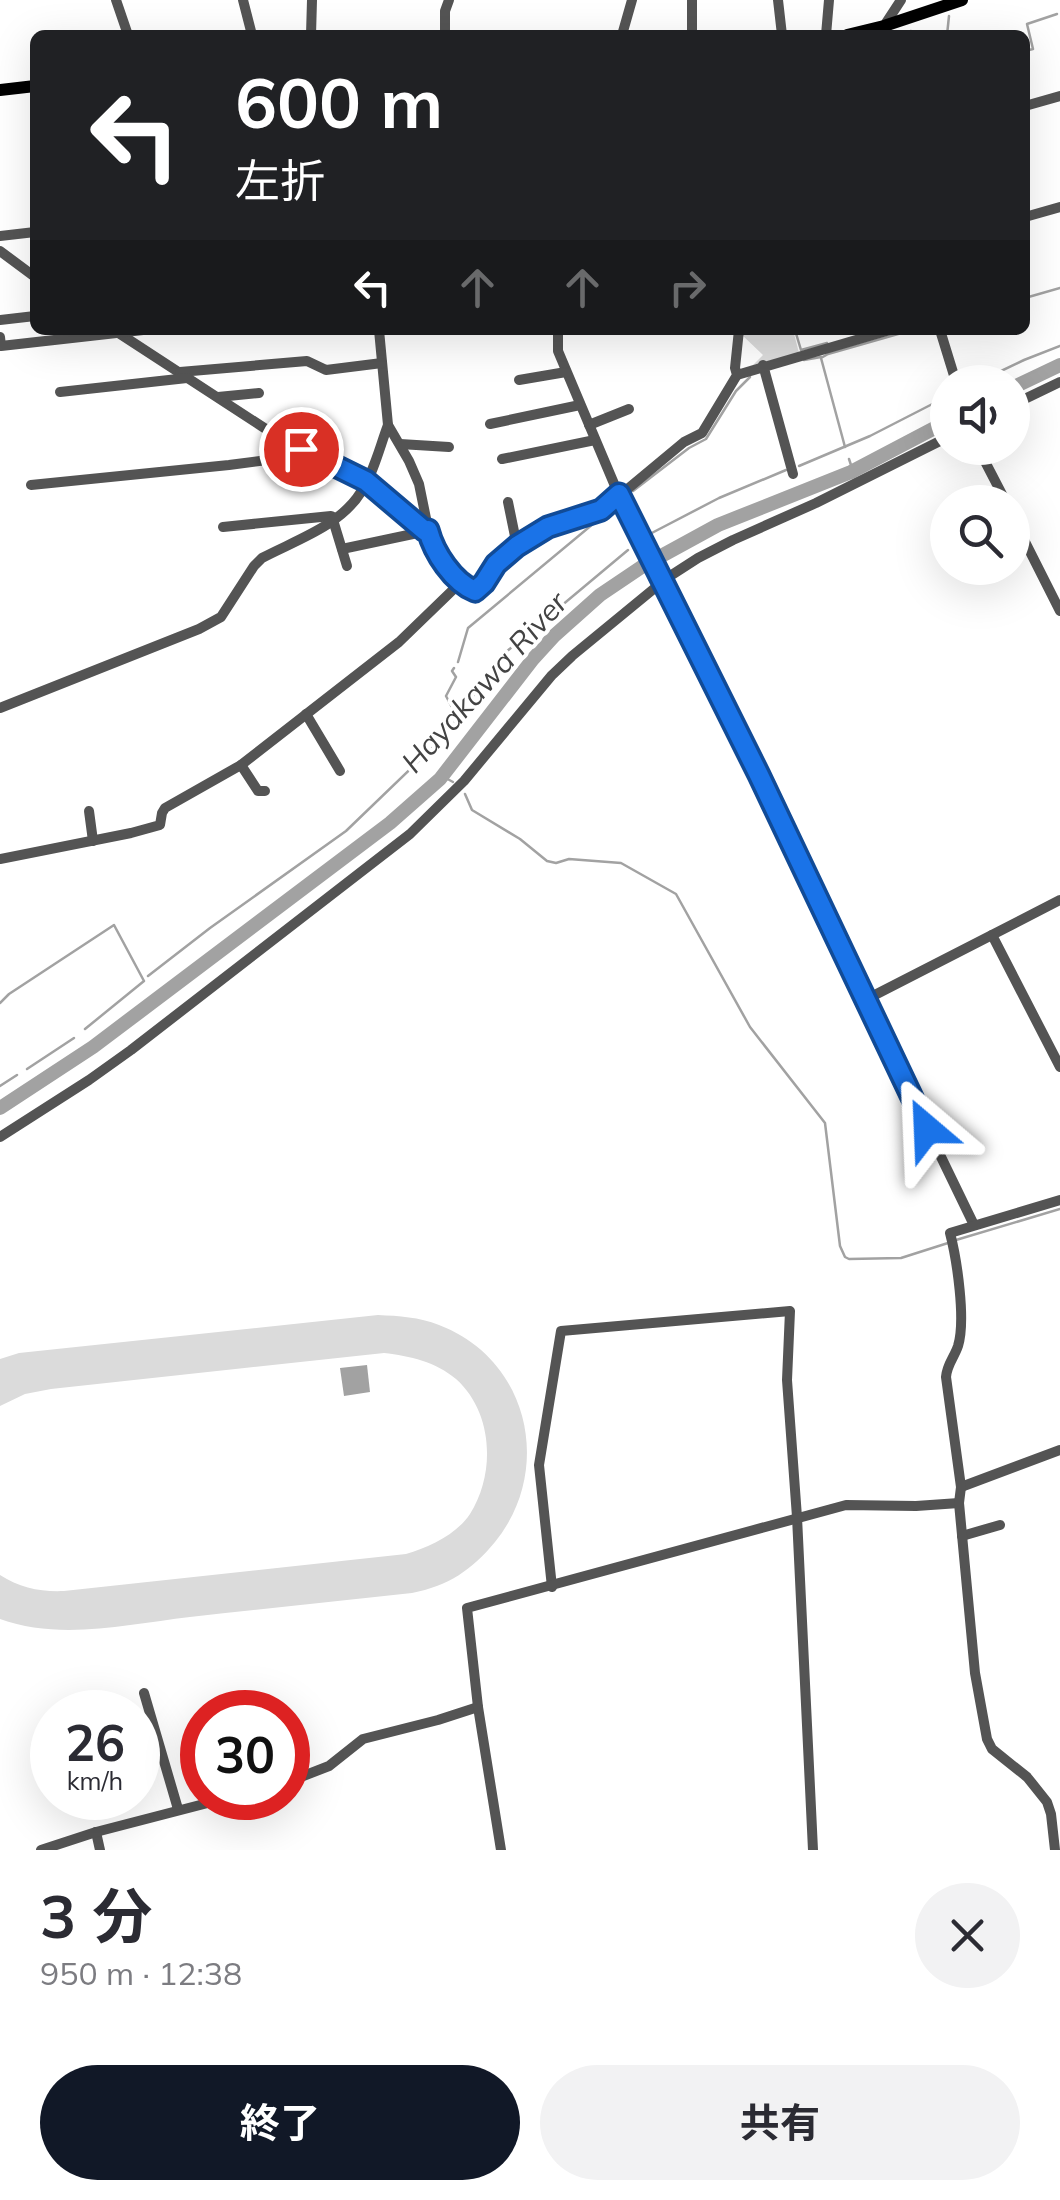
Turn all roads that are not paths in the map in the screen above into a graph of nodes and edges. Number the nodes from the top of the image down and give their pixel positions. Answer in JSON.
{"nodes":[{"id":1,"x":116,"y":0,"type":"edge"},
{"id":2,"x":243,"y":0,"type":"edge"},
{"id":3,"x":312,"y":0,"type":"edge"},
{"id":4,"x":448,"y":0,"type":"edge"},
{"id":5,"x":632,"y":0,"type":"edge"},
{"id":6,"x":692,"y":0,"type":"edge"},
{"id":7,"x":778,"y":0,"type":"edge"},
{"id":8,"x":829,"y":0,"type":"edge"},
{"id":9,"x":901,"y":0,"type":"edge"},
{"id":10,"x":962,"y":0,"type":"edge"},
{"id":11,"x":884,"y":26,"type":"junction"},
{"id":12,"x":126,"y":30,"type":"edge"},
{"id":13,"x":251,"y":30,"type":"edge"},
{"id":14,"x":311,"y":30,"type":"edge"},
{"id":15,"x":445,"y":30,"type":"edge"},
{"id":16,"x":623,"y":30,"type":"edge"},
{"id":17,"x":692,"y":30,"type":"edge"},
{"id":18,"x":781,"y":30,"type":"edge"},
{"id":19,"x":826,"y":30,"type":"edge"},
{"id":20,"x":869,"y":30,"type":"edge"},
{"id":21,"x":30,"y":87,"type":"edge"},
{"id":22,"x":0,"y":90,"type":"edge"},
{"id":23,"x":1060,"y":96,"type":"edge"},
{"id":24,"x":1030,"y":105,"type":"edge"},
{"id":25,"x":1060,"y":207,"type":"edge"},
{"id":26,"x":1030,"y":216,"type":"edge"},
{"id":27,"x":30,"y":233,"type":"edge"},
{"id":28,"x":0,"y":236,"type":"edge"},
{"id":29,"x":0,"y":251,"type":"edge"},
{"id":30,"x":30,"y":272,"type":"edge"},
{"id":31,"x":30,"y":317,"type":"edge"},
{"id":32,"x":0,"y":320,"type":"edge"},
{"id":33,"x":91,"y":335,"type":"edge"},
{"id":34,"x":121,"y":335,"type":"edge"},
{"id":35,"x":380,"y":335,"type":"edge"},
{"id":36,"x":558,"y":335,"type":"edge"},
{"id":37,"x":738,"y":335,"type":"edge"},
{"id":38,"x":872,"y":335,"type":"edge"},
{"id":39,"x":942,"y":335,"type":"edge"},
{"id":40,"x":0,"y":337,"type":"edge"},
{"id":41,"x":382,"y":364,"type":"junction"},
{"id":42,"x":951,"y":365,"type":"edge"},
{"id":43,"x":763,"y":366,"type":"junction"},
{"id":44,"x":566,"y":372,"type":"junction"},
{"id":45,"x":737,"y":374,"type":"junction"},
{"id":46,"x":183,"y":375,"type":"junction"},
{"id":47,"x":519,"y":380,"type":"dead end"},
{"id":48,"x":1060,"y":382,"type":"edge"},
{"id":49,"x":60,"y":392,"type":"dead end"},
{"id":50,"x":259,"y":394,"type":"dead end"},
{"id":51,"x":1030,"y":396,"type":"edge"},
{"id":52,"x":218,"y":397,"type":"junction"},
{"id":53,"x":580,"y":405,"type":"junction"},
{"id":54,"x":629,"y":409,"type":"dead end"},
{"id":55,"x":388,"y":424,"type":"junction"},
{"id":56,"x":490,"y":424,"type":"dead end"},
{"id":57,"x":589,"y":425,"type":"junction"},
{"id":58,"x":595,"y":440,"type":"junction"},
{"id":59,"x":400,"y":444,"type":"junction"},
{"id":60,"x":930,"y":446,"type":"edge"},
{"id":61,"x":449,"y":447,"type":"dead end"},
{"id":62,"x":301,"y":449,"type":"junction"},
{"id":63,"x":502,"y":459,"type":"dead end"},
{"id":64,"x":793,"y":474,"type":"dead end"},
{"id":65,"x":366,"y":481,"type":"junction"},
{"id":66,"x":31,"y":485,"type":"dead end"},
{"id":67,"x":619,"y":494,"type":"junction"},
{"id":68,"x":508,"y":502,"type":"dead end"},
{"id":69,"x":334,"y":519,"type":"junction"},
{"id":70,"x":223,"y":527,"type":"dead end"},
{"id":71,"x":426,"y":531,"type":"junction"},
{"id":72,"x":517,"y":546,"type":"junction"},
{"id":73,"x":342,"y":549,"type":"junction"},
{"id":74,"x":1030,"y":552,"type":"edge"},
{"id":75,"x":347,"y":566,"type":"dead end"},
{"id":76,"x":660,"y":580,"type":"junction"},
{"id":77,"x":460,"y":583,"type":"junction"},
{"id":78,"x":1060,"y":611,"type":"edge"},
{"id":79,"x":0,"y":708,"type":"edge"},
{"id":80,"x":306,"y":714,"type":"junction"},
{"id":81,"x":241,"y":765,"type":"junction"},
{"id":82,"x":340,"y":771,"type":"dead end"},
{"id":83,"x":265,"y":791,"type":"dead end"},
{"id":84,"x":89,"y":811,"type":"dead end"},
{"id":85,"x":93,"y":842,"type":"junction"},
{"id":86,"x":0,"y":860,"type":"edge"},
{"id":87,"x":1060,"y":900,"type":"edge"},
{"id":88,"x":992,"y":935,"type":"junction"},
{"id":89,"x":865,"y":1000,"type":"junction"},
{"id":90,"x":1060,"y":1067,"type":"edge"},
{"id":91,"x":0,"y":1138,"type":"edge"},
{"id":92,"x":1060,"y":1200,"type":"edge"},
{"id":93,"x":974,"y":1225,"type":"junction"},
{"id":94,"x":1060,"y":1450,"type":"edge"},
{"id":95,"x":962,"y":1487,"type":"junction"},
{"id":96,"x":959,"y":1502,"type":"junction"},
{"id":97,"x":797,"y":1518,"type":"junction"},
{"id":98,"x":1000,"y":1525,"type":"dead end"},
{"id":99,"x":962,"y":1536,"type":"junction"},
{"id":100,"x":552,"y":1587,"type":"junction"},
{"id":101,"x":478,"y":1707,"type":"junction"},
{"id":102,"x":160,"y":1748,"type":"edge"},
{"id":103,"x":310,"y":1773,"type":"edge"},
{"id":104,"x":1055,"y":1807,"type":"edge"},
{"id":105,"x":178,"y":1810,"type":"joint"},
{"id":106,"x":96,"y":1832,"type":"junction"},
{"id":107,"x":41,"y":1850,"type":"edge"},
{"id":108,"x":100,"y":1850,"type":"edge"},
{"id":109,"x":501,"y":1850,"type":"edge"},
{"id":110,"x":813,"y":1850,"type":"edge"},
{"id":111,"x":1055,"y":1850,"type":"edge"}],
"edges":[{"from":1,"to":12,"type":"street"},
{"from":2,"to":13,"type":"street"},
{"from":3,"to":14,"type":"street"},
{"from":4,"to":15,"type":"street"},
{"from":5,"to":16,"type":"street"},
{"from":6,"to":17,"type":"street"},
{"from":7,"to":18,"type":"street"},
{"from":8,"to":19,"type":"street"},
{"from":9,"to":11,"type":"street"},
{"from":10,"to":11,"type":"main road"},
{"from":11,"to":20,"type":"main road"},
{"from":21,"to":22,"type":"main road"},
{"from":23,"to":24,"type":"street"},
{"from":25,"to":26,"type":"street"},
{"from":27,"to":28,"type":"street"},
{"from":29,"to":30,"type":"street"},
{"from":31,"to":32,"type":"street"},
{"from":33,"to":40,"type":"street"},
{"from":34,"to":46,"type":"street"},
{"from":35,"to":41,"type":"street"},
{"from":36,"to":44,"type":"street"},
{"from":37,"to":45,"type":"street"},
{"from":38,"to":43,"type":"street"},
{"from":39,"to":42,"type":"street"},
{"from":41,"to":46,"type":"street"},
{"from":41,"to":55,"type":"street"},
{"from":43,"to":45,"type":"street"},
{"from":43,"to":64,"type":"street"},
{"from":44,"to":47,"type":"street"},
{"from":44,"to":53,"type":"street"},
{"from":45,"to":67,"type":"street"},
{"from":46,"to":49,"type":"street"},
{"from":46,"to":52,"type":"street"},
{"from":48,"to":51,"type":"street"},
{"from":50,"to":52,"type":"street"},
{"from":52,"to":62,"type":"street"},
{"from":53,"to":56,"type":"street"},
{"from":53,"to":57,"type":"street"},
{"from":54,"to":57,"type":"street"},
{"from":55,"to":59,"type":"street"},
{"from":55,"to":65,"type":"street"},
{"from":57,"to":58,"type":"street"},
{"from":58,"to":63,"type":"street"},
{"from":58,"to":67,"type":"street"},
{"from":59,"to":61,"type":"street"},
{"from":59,"to":71,"type":"street"},
{"from":60,"to":76,"type":"street"},
{"from":62,"to":65,"type":"street"},
{"from":62,"to":66,"type":"street"},
{"from":65,"to":69,"type":"street"},
{"from":65,"to":71,"type":"street"},
{"from":67,"to":72,"type":"street"},
{"from":67,"to":76,"type":"street"},
{"from":68,"to":72,"type":"street"},
{"from":69,"to":70,"type":"street"},
{"from":69,"to":73,"type":"street"},
{"from":69,"to":79,"type":"street"},
{"from":71,"to":73,"type":"street"},
{"from":71,"to":77,"type":"street"},
{"from":72,"to":77,"type":"street"},
{"from":73,"to":75,"type":"street"},
{"from":74,"to":78,"type":"street"},
{"from":76,"to":89,"type":"street"},
{"from":76,"to":91,"type":"street"},
{"from":77,"to":80,"type":"street"},
{"from":80,"to":81,"type":"street"},
{"from":80,"to":82,"type":"street"},
{"from":81,"to":83,"type":"street"},
{"from":81,"to":85,"type":"street"},
{"from":84,"to":85,"type":"street"},
{"from":85,"to":86,"type":"street"},
{"from":87,"to":88,"type":"street"},
{"from":88,"to":89,"type":"street"},
{"from":88,"to":90,"type":"street"},
{"from":89,"to":93,"type":"street"},
{"from":92,"to":93,"type":"street"},
{"from":93,"to":95,"type":"street"},
{"from":94,"to":95,"type":"street"},
{"from":95,"to":96,"type":"street"},
{"from":96,"to":97,"type":"street"},
{"from":96,"to":99,"type":"street"},
{"from":97,"to":100,"type":"street"},
{"from":97,"to":100,"type":"street"},
{"from":97,"to":110,"type":"street"},
{"from":98,"to":99,"type":"street"},
{"from":99,"to":104,"type":"street"},
{"from":100,"to":101,"type":"street"},
{"from":101,"to":103,"type":"street"},
{"from":101,"to":109,"type":"street"},
{"from":102,"to":105,"type":"street"},
{"from":104,"to":111,"type":"street"},
{"from":105,"to":106,"type":"street"},
{"from":106,"to":107,"type":"street"},
{"from":106,"to":108,"type":"street"}]}
